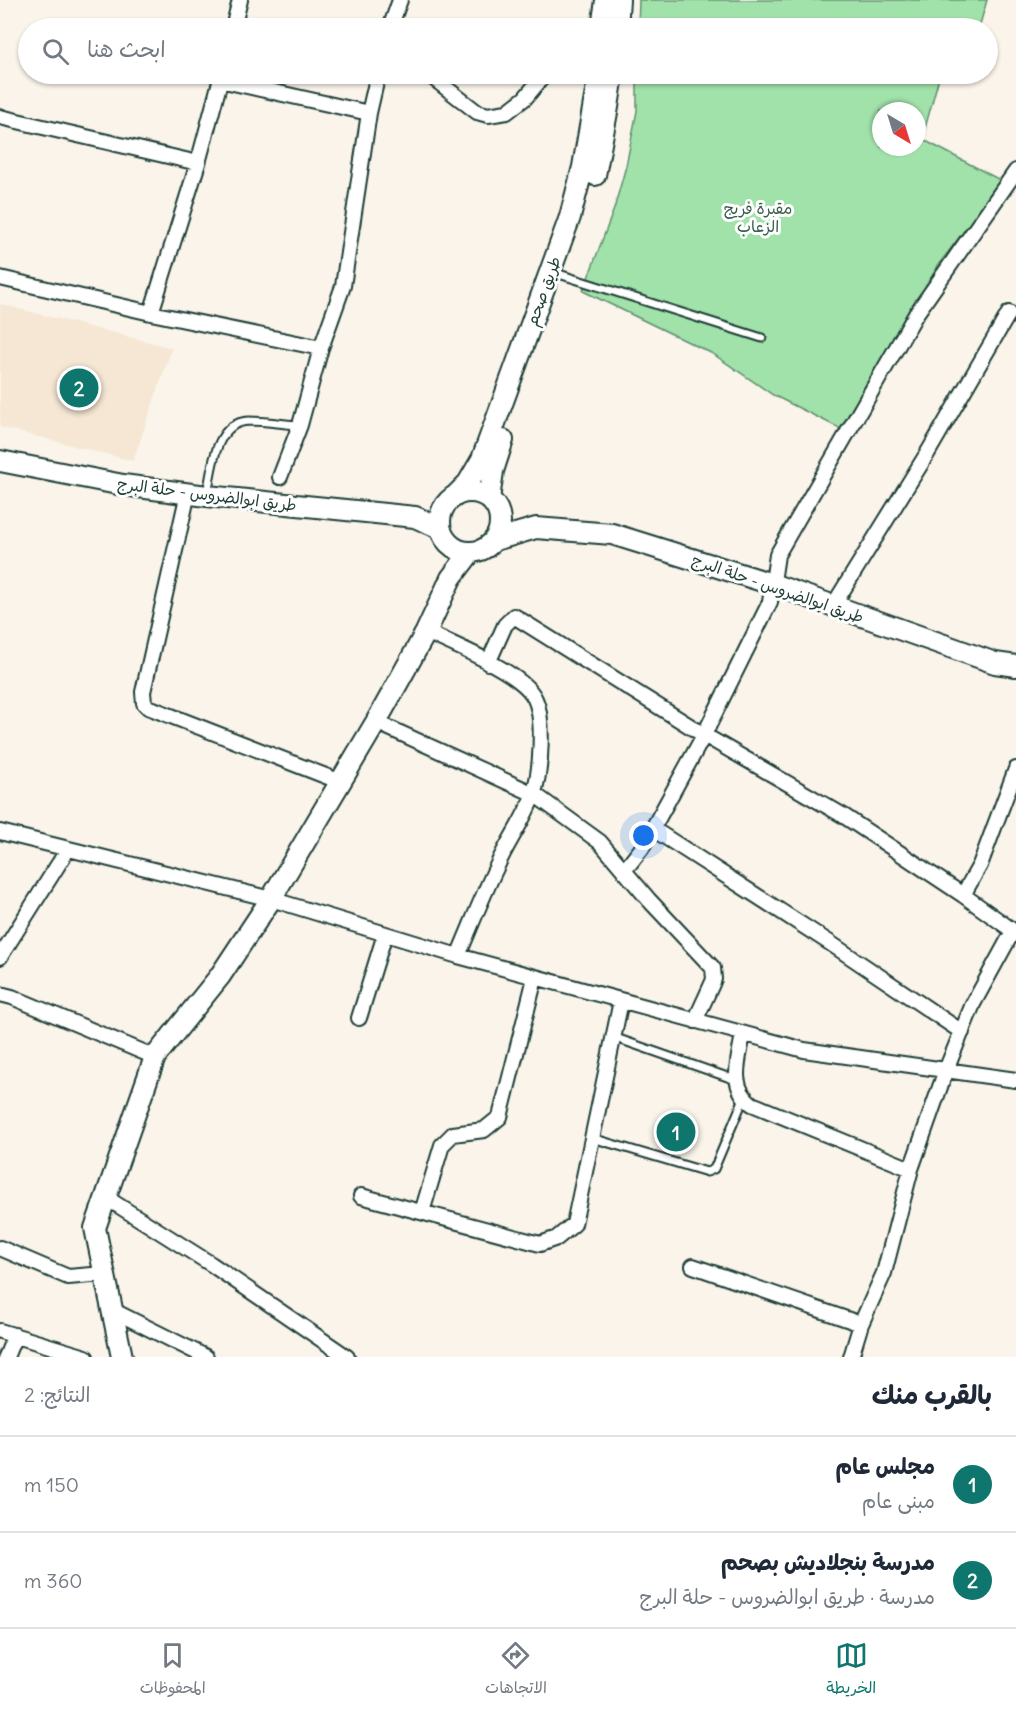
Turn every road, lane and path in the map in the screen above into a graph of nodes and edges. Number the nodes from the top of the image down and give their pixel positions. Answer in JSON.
{"nodes":[{"id":1,"x":240,"y":0,"type":"edge"},
{"id":2,"x":400,"y":0,"type":"edge"},
{"id":3,"x":619,"y":0,"type":"edge"},
{"id":4,"x":236,"y":18,"type":"edge"},
{"id":5,"x":394,"y":18,"type":"edge"},
{"id":6,"x":606,"y":18,"type":"edge"},
{"id":7,"x":219,"y":84,"type":"edge"},
{"id":8,"x":250,"y":84,"type":"edge"},
{"id":9,"x":376,"y":84,"type":"edge"},
{"id":10,"x":441,"y":84,"type":"edge"},
{"id":11,"x":537,"y":84,"type":"edge"},
{"id":12,"x":596,"y":84,"type":"edge"},
{"id":13,"x":612,"y":84,"type":"edge"},
{"id":14,"x":369,"y":113,"type":"junction"},
{"id":15,"x":0,"y":117,"type":"edge"},
{"id":16,"x":198,"y":163,"type":"junction"},
{"id":17,"x":1016,"y":171,"type":"edge"},
{"id":18,"x":562,"y":275,"type":"junction"},
{"id":19,"x":0,"y":278,"type":"edge"},
{"id":20,"x":151,"y":312,"type":"junction"},
{"id":21,"x":1010,"y":313,"type":"dead end"},
{"id":22,"x":762,"y":338,"type":"dead end"},
{"id":23,"x":321,"y":348,"type":"junction"},
{"id":24,"x":300,"y":425,"type":"junction"},
{"id":25,"x":0,"y":461,"type":"edge"},
{"id":26,"x":280,"y":477,"type":"dead end"},
{"id":27,"x":197,"y":495,"type":"junction"},
{"id":28,"x":450,"y":501,"type":"junction"},
{"id":29,"x":494,"y":506,"type":"junction"},
{"id":30,"x":415,"y":517,"type":"junction"},
{"id":31,"x":440,"y":528,"type":"junction"},
{"id":32,"x":536,"y":528,"type":"junction"},
{"id":33,"x":495,"y":540,"type":"junction"},
{"id":34,"x":451,"y":546,"type":"junction"},
{"id":35,"x":470,"y":553,"type":"junction"},
{"id":36,"x":451,"y":578,"type":"junction"},
{"id":37,"x":772,"y":584,"type":"junction"},
{"id":38,"x":833,"y":606,"type":"junction"},
{"id":39,"x":426,"y":632,"type":"junction"},
{"id":40,"x":488,"y":663,"type":"junction"},
{"id":41,"x":1016,"y":666,"type":"edge"},
{"id":42,"x":376,"y":722,"type":"junction"},
{"id":43,"x":704,"y":735,"type":"junction"},
{"id":44,"x":1016,"y":769,"type":"edge"},
{"id":45,"x":341,"y":782,"type":"junction"},
{"id":46,"x":534,"y":795,"type":"junction"},
{"id":47,"x":653,"y":829,"type":"junction"},
{"id":48,"x":0,"y":832,"type":"edge"},
{"id":49,"x":68,"y":849,"type":"junction"},
{"id":50,"x":624,"y":871,"type":"junction"},
{"id":51,"x":963,"y":895,"type":"junction"},
{"id":52,"x":272,"y":898,"type":"junction"},
{"id":53,"x":1014,"y":932,"type":"edge"},
{"id":54,"x":386,"y":934,"type":"junction"},
{"id":55,"x":458,"y":956,"type":"junction"},
{"id":56,"x":0,"y":957,"type":"edge"},
{"id":57,"x":536,"y":978,"type":"junction"},
{"id":58,"x":0,"y":994,"type":"edge"},
{"id":59,"x":621,"y":1001,"type":"junction"},
{"id":60,"x":359,"y":1018,"type":"dead end"},
{"id":61,"x":694,"y":1021,"type":"junction"},
{"id":62,"x":962,"y":1032,"type":"junction"},
{"id":63,"x":743,"y":1034,"type":"junction"},
{"id":64,"x":613,"y":1037,"type":"junction"},
{"id":65,"x":155,"y":1057,"type":"junction"},
{"id":66,"x":946,"y":1070,"type":"junction"},
{"id":67,"x":736,"y":1080,"type":"junction"},
{"id":68,"x":1016,"y":1080,"type":"edge"},
{"id":69,"x":744,"y":1098,"type":"junction"},
{"id":70,"x":592,"y":1138,"type":"junction"},
{"id":71,"x":911,"y":1169,"type":"junction"},
{"id":72,"x":361,"y":1196,"type":"dead end"},
{"id":73,"x":105,"y":1197,"type":"junction"},
{"id":74,"x":422,"y":1212,"type":"junction"},
{"id":75,"x":0,"y":1248,"type":"edge"},
{"id":76,"x":693,"y":1266,"type":"dead end"},
{"id":77,"x":104,"y":1274,"type":"junction"},
{"id":78,"x":112,"y":1310,"type":"junction"},
{"id":79,"x":861,"y":1323,"type":"junction"},
{"id":80,"x":0,"y":1331,"type":"edge"},
{"id":81,"x":15,"y":1335,"type":"junction"},
{"id":82,"x":6,"y":1357,"type":"edge"},
{"id":83,"x":86,"y":1357,"type":"edge"},
{"id":84,"x":122,"y":1357,"type":"edge"},
{"id":85,"x":206,"y":1357,"type":"edge"},
{"id":86,"x":347,"y":1357,"type":"edge"},
{"id":87,"x":851,"y":1357,"type":"edge"}],
"edges":[{"from":1,"to":4,"type":"street"},
{"from":2,"to":5,"type":"street"},
{"from":3,"to":6,"type":"main road"},
{"from":7,"to":16,"type":"street"},
{"from":8,"to":14,"type":"street"},
{"from":9,"to":14,"type":"street"},
{"from":10,"to":11,"type":"street"},
{"from":12,"to":28,"type":"main road","name":"طريق صحم"},
{"from":13,"to":18,"type":"main road","name":"طريق صحم"},
{"from":14,"to":23,"type":"street"},
{"from":15,"to":16,"type":"street"},
{"from":16,"to":20,"type":"street"},
{"from":17,"to":37,"type":"street"},
{"from":18,"to":22,"type":"lane"},
{"from":18,"to":29,"type":"main road","name":"طريق صحم"},
{"from":19,"to":20,"type":"street"},
{"from":20,"to":23,"type":"street"},
{"from":21,"to":38,"type":"street"},
{"from":23,"to":24,"type":"street"},
{"from":24,"to":26,"type":"street"},
{"from":24,"to":27,"type":"lane"},
{"from":25,"to":27,"type":"main road","name":"طريق ابوالضروس - حلة البرج"},
{"from":27,"to":30,"type":"main road","name":"طريق ابوالضروس - حلة البرج"},
{"from":27,"to":45,"type":"street"},
{"from":28,"to":29,"type":"main road"},
{"from":28,"to":30,"type":"main road","name":"طريق ابوالضروس - حلة البرج"},
{"from":28,"to":31,"type":"main road"},
{"from":29,"to":32,"type":"main road","name":"طريق ابوالضروس - حلة البرج"},
{"from":29,"to":33,"type":"main road"},
{"from":30,"to":31,"type":"main road","name":"طريق ابوالضروس - حلة البرج"},
{"from":31,"to":34,"type":"main road"},
{"from":32,"to":33,"type":"main road","name":"طريق ابوالضروس - حلة البرج"},
{"from":32,"to":37,"type":"main road","name":"طريق ابوالضروس - حلة البرج"},
{"from":33,"to":35,"type":"main road"},
{"from":34,"to":35,"type":"main road"},
{"from":34,"to":36,"type":"main road"},
{"from":35,"to":36,"type":"main road"},
{"from":36,"to":39,"type":"main road"},
{"from":37,"to":38,"type":"main road","name":"طريق ابوالضروس - حلة البرج"},
{"from":37,"to":43,"type":"street"},
{"from":38,"to":41,"type":"main road","name":"طريق ابوالضروس - حلة البرج"},
{"from":39,"to":40,"type":"street"},
{"from":39,"to":42,"type":"main road"},
{"from":40,"to":43,"type":"street"},
{"from":40,"to":46,"type":"street"},
{"from":42,"to":45,"type":"main road"},
{"from":42,"to":46,"type":"street"},
{"from":43,"to":47,"type":"street"},
{"from":43,"to":51,"type":"street"},
{"from":44,"to":51,"type":"street"},
{"from":45,"to":52,"type":"main road"},
{"from":46,"to":50,"type":"street"},
{"from":46,"to":55,"type":"street"},
{"from":47,"to":50,"type":"street"},
{"from":47,"to":62,"type":"street"},
{"from":48,"to":49,"type":"street"},
{"from":49,"to":52,"type":"street"},
{"from":49,"to":56,"type":"street"},
{"from":50,"to":61,"type":"street"},
{"from":51,"to":53,"type":"street"},
{"from":52,"to":54,"type":"street"},
{"from":52,"to":65,"type":"main road"},
{"from":53,"to":62,"type":"street"},
{"from":54,"to":55,"type":"street"},
{"from":54,"to":60,"type":"street"},
{"from":55,"to":57,"type":"street"},
{"from":57,"to":59,"type":"street"},
{"from":57,"to":74,"type":"street"},
{"from":58,"to":65,"type":"street"},
{"from":59,"to":61,"type":"street"},
{"from":59,"to":64,"type":"street"},
{"from":61,"to":63,"type":"street"},
{"from":62,"to":66,"type":"street"},
{"from":63,"to":66,"type":"street"},
{"from":63,"to":67,"type":"street"},
{"from":64,"to":67,"type":"lane"},
{"from":64,"to":70,"type":"street"},
{"from":65,"to":73,"type":"main road"},
{"from":66,"to":68,"type":"street"},
{"from":66,"to":71,"type":"street"},
{"from":67,"to":69,"type":"street"},
{"from":69,"to":70,"type":"lane"},
{"from":69,"to":71,"type":"street"},
{"from":70,"to":74,"type":"street"},
{"from":71,"to":79,"type":"street"},
{"from":72,"to":74,"type":"street"},
{"from":73,"to":77,"type":"main road"},
{"from":73,"to":86,"type":"street"},
{"from":75,"to":77,"type":"street"},
{"from":76,"to":79,"type":"street"},
{"from":77,"to":78,"type":"main road"},
{"from":78,"to":84,"type":"main road"},
{"from":78,"to":85,"type":"street"},
{"from":79,"to":87,"type":"street"},
{"from":80,"to":81,"type":"street"},
{"from":81,"to":82,"type":"street"},
{"from":81,"to":83,"type":"street"}]}
